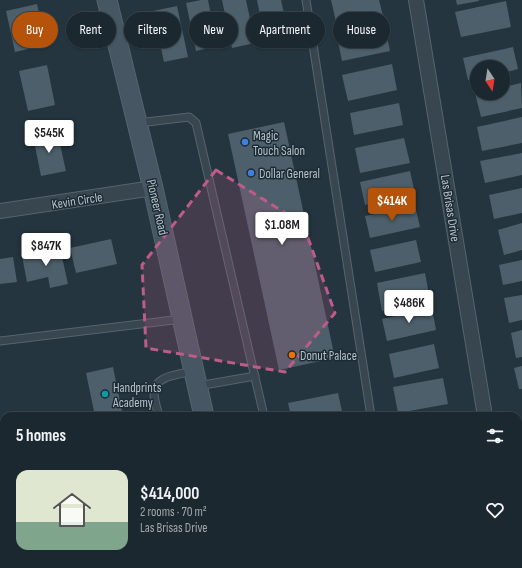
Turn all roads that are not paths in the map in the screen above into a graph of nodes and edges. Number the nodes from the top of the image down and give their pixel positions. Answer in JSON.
{"nodes":[{"id":1,"x":107,"y":0,"type":"edge"},
{"id":2,"x":306,"y":0,"type":"edge"},
{"id":3,"x":416,"y":0,"type":"edge"},
{"id":4,"x":138,"y":124,"type":"junction"},
{"id":5,"x":154,"y":188,"type":"junction"},
{"id":6,"x":1,"y":209,"type":"edge"},
{"id":7,"x":183,"y":319,"type":"junction"},
{"id":8,"x":0,"y":341,"type":"edge"},
{"id":9,"x":255,"y":376,"type":"junction"},
{"id":10,"x":196,"y":379,"type":"junction"},
{"id":11,"x":158,"y":412,"type":"edge"},
{"id":12,"x":203,"y":412,"type":"edge"},
{"id":13,"x":263,"y":412,"type":"edge"},
{"id":14,"x":370,"y":412,"type":"edge"},
{"id":15,"x":484,"y":412,"type":"edge"}],
"edges":[{"from":1,"to":4,"type":"main road","name":"Pioneer Road"},
{"from":2,"to":14,"type":"lane"},
{"from":3,"to":15,"type":"street","name":"Las Brisas Drive"},
{"from":4,"to":5,"type":"main road","name":"Pioneer Road"},
{"from":4,"to":9,"type":"lane"},
{"from":5,"to":6,"type":"street","name":"Kevin Circle"},
{"from":5,"to":7,"type":"main road","name":"Pioneer Road"},
{"from":7,"to":8,"type":"lane"},
{"from":7,"to":10,"type":"main road","name":"Pioneer Road"},
{"from":9,"to":10,"type":"lane"},
{"from":9,"to":13,"type":"lane"},
{"from":10,"to":11,"type":"lane"},
{"from":10,"to":12,"type":"main road","name":"Pioneer Road"}]}
